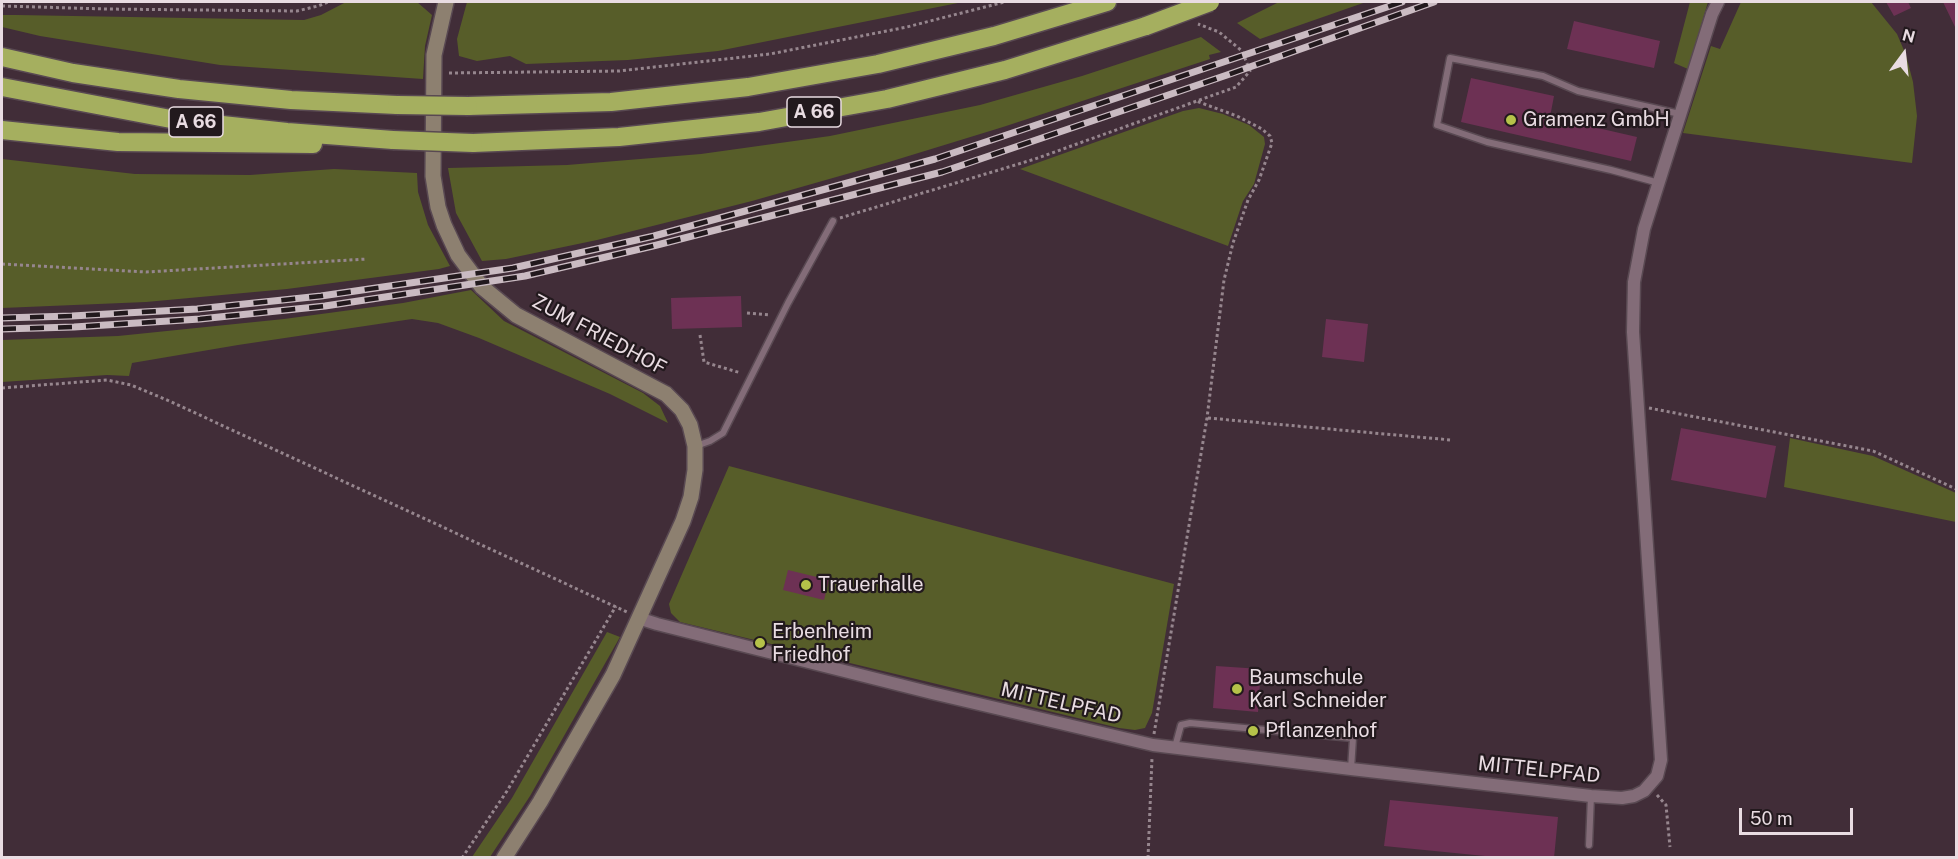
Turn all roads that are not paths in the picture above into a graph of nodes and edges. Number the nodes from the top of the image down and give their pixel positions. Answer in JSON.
{"nodes":[{"id":1,"x":446,"y":2,"type":"edge"},
{"id":2,"x":1107,"y":2,"type":"edge"},
{"id":3,"x":1210,"y":2,"type":"edge"},
{"id":4,"x":1718,"y":2,"type":"edge"},
{"id":5,"x":2,"y":50,"type":"edge"},
{"id":6,"x":2,"y":57,"type":"edge"},
{"id":7,"x":73,"y":73,"type":"junction"},
{"id":8,"x":2,"y":87,"type":"edge"},
{"id":9,"x":1681,"y":114,"type":"junction"},
{"id":10,"x":2,"y":129,"type":"edge"},
{"id":11,"x":393,"y":140,"type":"junction"},
{"id":12,"x":1659,"y":183,"type":"junction"},
{"id":13,"x":833,"y":220,"type":"road end"},
{"id":14,"x":695,"y":446,"type":"junction"},
{"id":15,"x":638,"y":618,"type":"junction"},
{"id":16,"x":1175,"y":748,"type":"junction"},
{"id":17,"x":1351,"y":769,"type":"junction"},
{"id":18,"x":1591,"y":796,"type":"junction"},
{"id":19,"x":1590,"y":845,"type":"dead end"},
{"id":20,"x":504,"y":858,"type":"edge"}],
"edges":[{"from":1,"to":14,"type":"street","name":"ZUM FRIEDHOF"},
{"from":2,"to":7,"type":"highway","number":"A 66","bridge":true},
{"from":3,"to":11,"type":"highway","number":"A 66","bridge":true},
{"from":4,"to":9,"type":"street"},
{"from":5,"to":7,"type":"highway"},
{"from":6,"to":7,"type":"highway","number":"A 66"},
{"from":8,"to":11,"type":"highway","number":"A 66"},
{"from":9,"to":12,"type":"street"},
{"from":9,"to":12,"type":"lane"},
{"from":10,"to":11,"type":"highway"},
{"from":12,"to":18,"type":"street","name":"MITTELPFAD"},
{"from":13,"to":14,"type":"lane"},
{"from":14,"to":15,"type":"street","name":"ZUM FRIEDHOF"},
{"from":15,"to":16,"type":"street","name":"MITTELPFAD"},
{"from":15,"to":20,"type":"street","name":"ZUM FRIEDHOF"},
{"from":16,"to":17,"type":"street","name":"MITTELPFAD"},
{"from":16,"to":17,"type":"lane"},
{"from":17,"to":18,"type":"street","name":"MITTELPFAD"},
{"from":18,"to":19,"type":"lane"}]}
